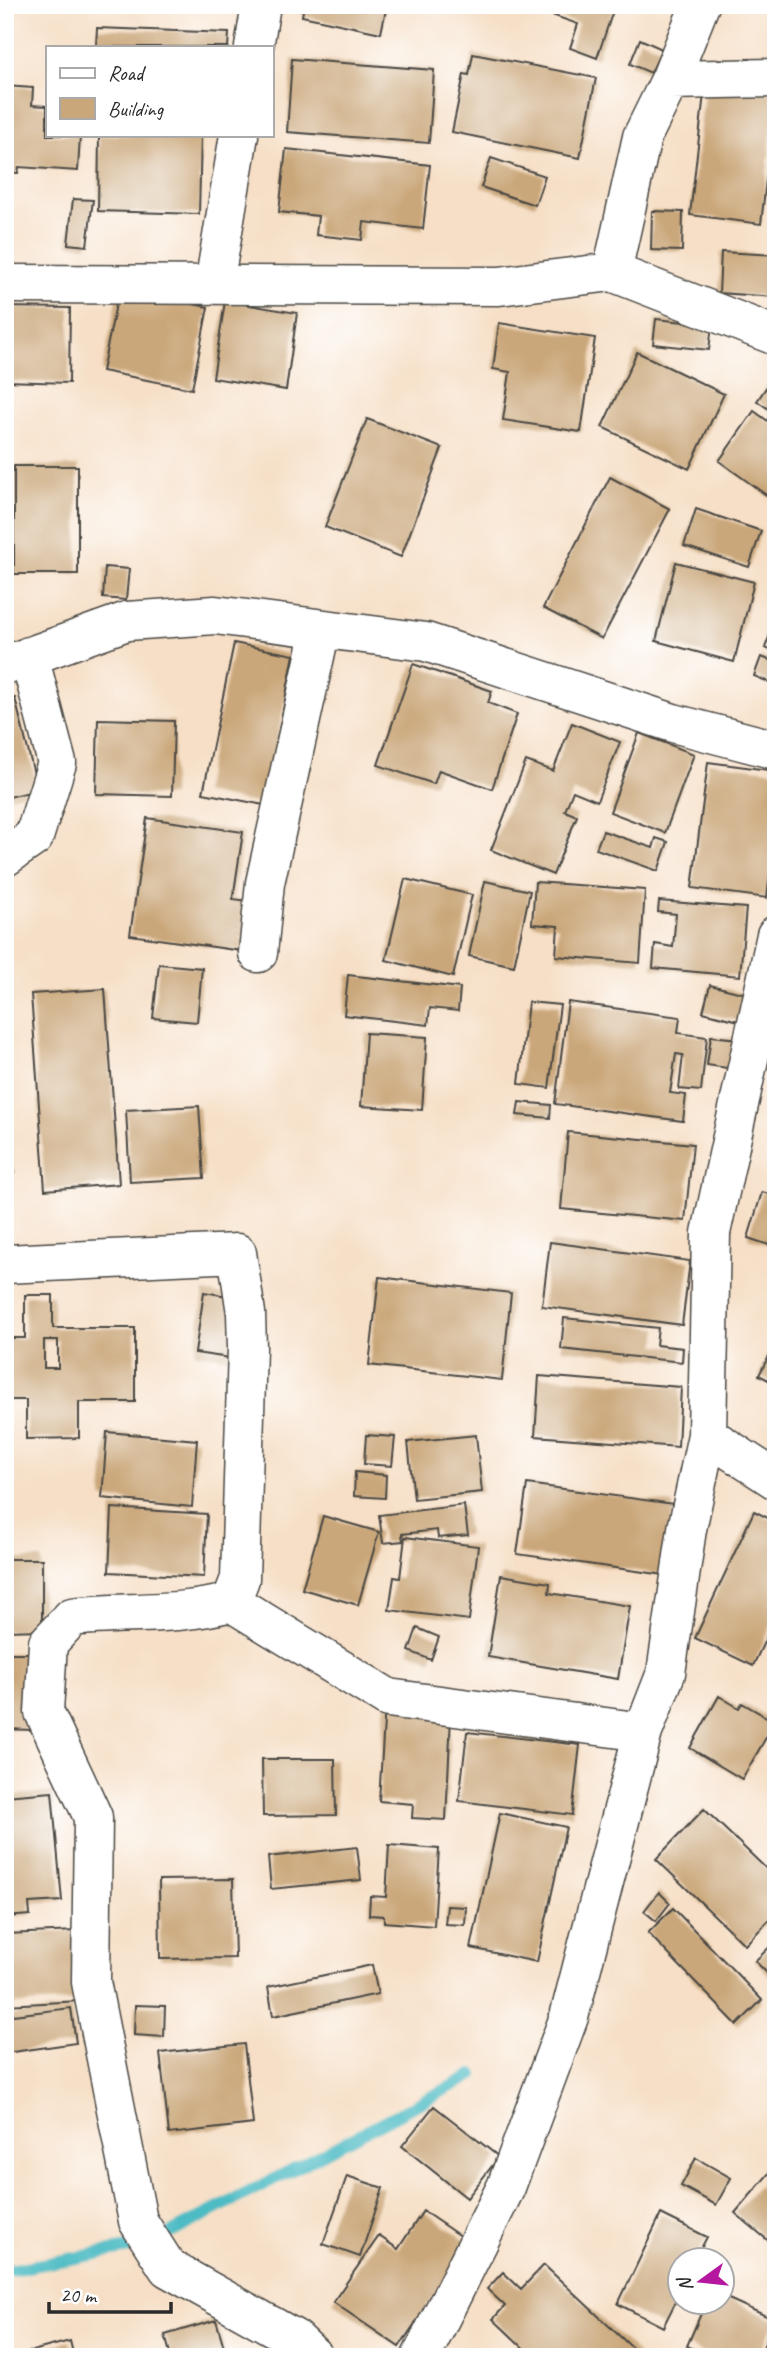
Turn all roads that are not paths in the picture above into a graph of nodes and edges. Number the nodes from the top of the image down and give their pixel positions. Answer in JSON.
{"nodes":[{"id":1,"x":261,"y":5,"type":"edge"},
{"id":2,"x":700,"y":5,"type":"edge"},
{"id":3,"x":254,"y":46,"type":"edge"},
{"id":4,"x":776,"y":78,"type":"edge"},
{"id":5,"x":670,"y":80,"type":"junction"},
{"id":6,"x":239,"y":136,"type":"edge"},
{"id":7,"x":612,"y":272,"type":"junction"},
{"id":8,"x":5,"y":284,"type":"edge"},
{"id":9,"x":214,"y":285,"type":"junction"},
{"id":10,"x":776,"y":336,"type":"edge"},
{"id":11,"x":321,"y":629,"type":"junction"},
{"id":12,"x":17,"y":660,"type":"edge"},
{"id":13,"x":776,"y":750,"type":"edge"},
{"id":14,"x":5,"y":857,"type":"edge"},
{"id":15,"x":776,"y":935,"type":"edge"},
{"id":16,"x":257,"y":953,"type":"dead end"},
{"id":17,"x":5,"y":1264,"type":"edge"},
{"id":18,"x":707,"y":1435,"type":"junction"},
{"id":19,"x":776,"y":1480,"type":"edge"},
{"id":20,"x":231,"y":1602,"type":"junction"},
{"id":21,"x":643,"y":1731,"type":"junction"},
{"id":22,"x":314,"y":2357,"type":"edge"},
{"id":23,"x":421,"y":2357,"type":"edge"}],
"edges":[{"from":1,"to":3,"type":"street"},
{"from":2,"to":5,"type":"street"},
{"from":4,"to":5,"type":"street"},
{"from":5,"to":7,"type":"street"},
{"from":6,"to":9,"type":"street"},
{"from":7,"to":9,"type":"street"},
{"from":7,"to":10,"type":"street"},
{"from":8,"to":9,"type":"street"},
{"from":11,"to":12,"type":"street"},
{"from":11,"to":13,"type":"street"},
{"from":11,"to":16,"type":"street"},
{"from":12,"to":14,"type":"street"},
{"from":15,"to":18,"type":"street"},
{"from":17,"to":20,"type":"street"},
{"from":18,"to":19,"type":"street"},
{"from":18,"to":21,"type":"street"},
{"from":20,"to":21,"type":"street"},
{"from":20,"to":22,"type":"street"},
{"from":21,"to":23,"type":"street"}]}
